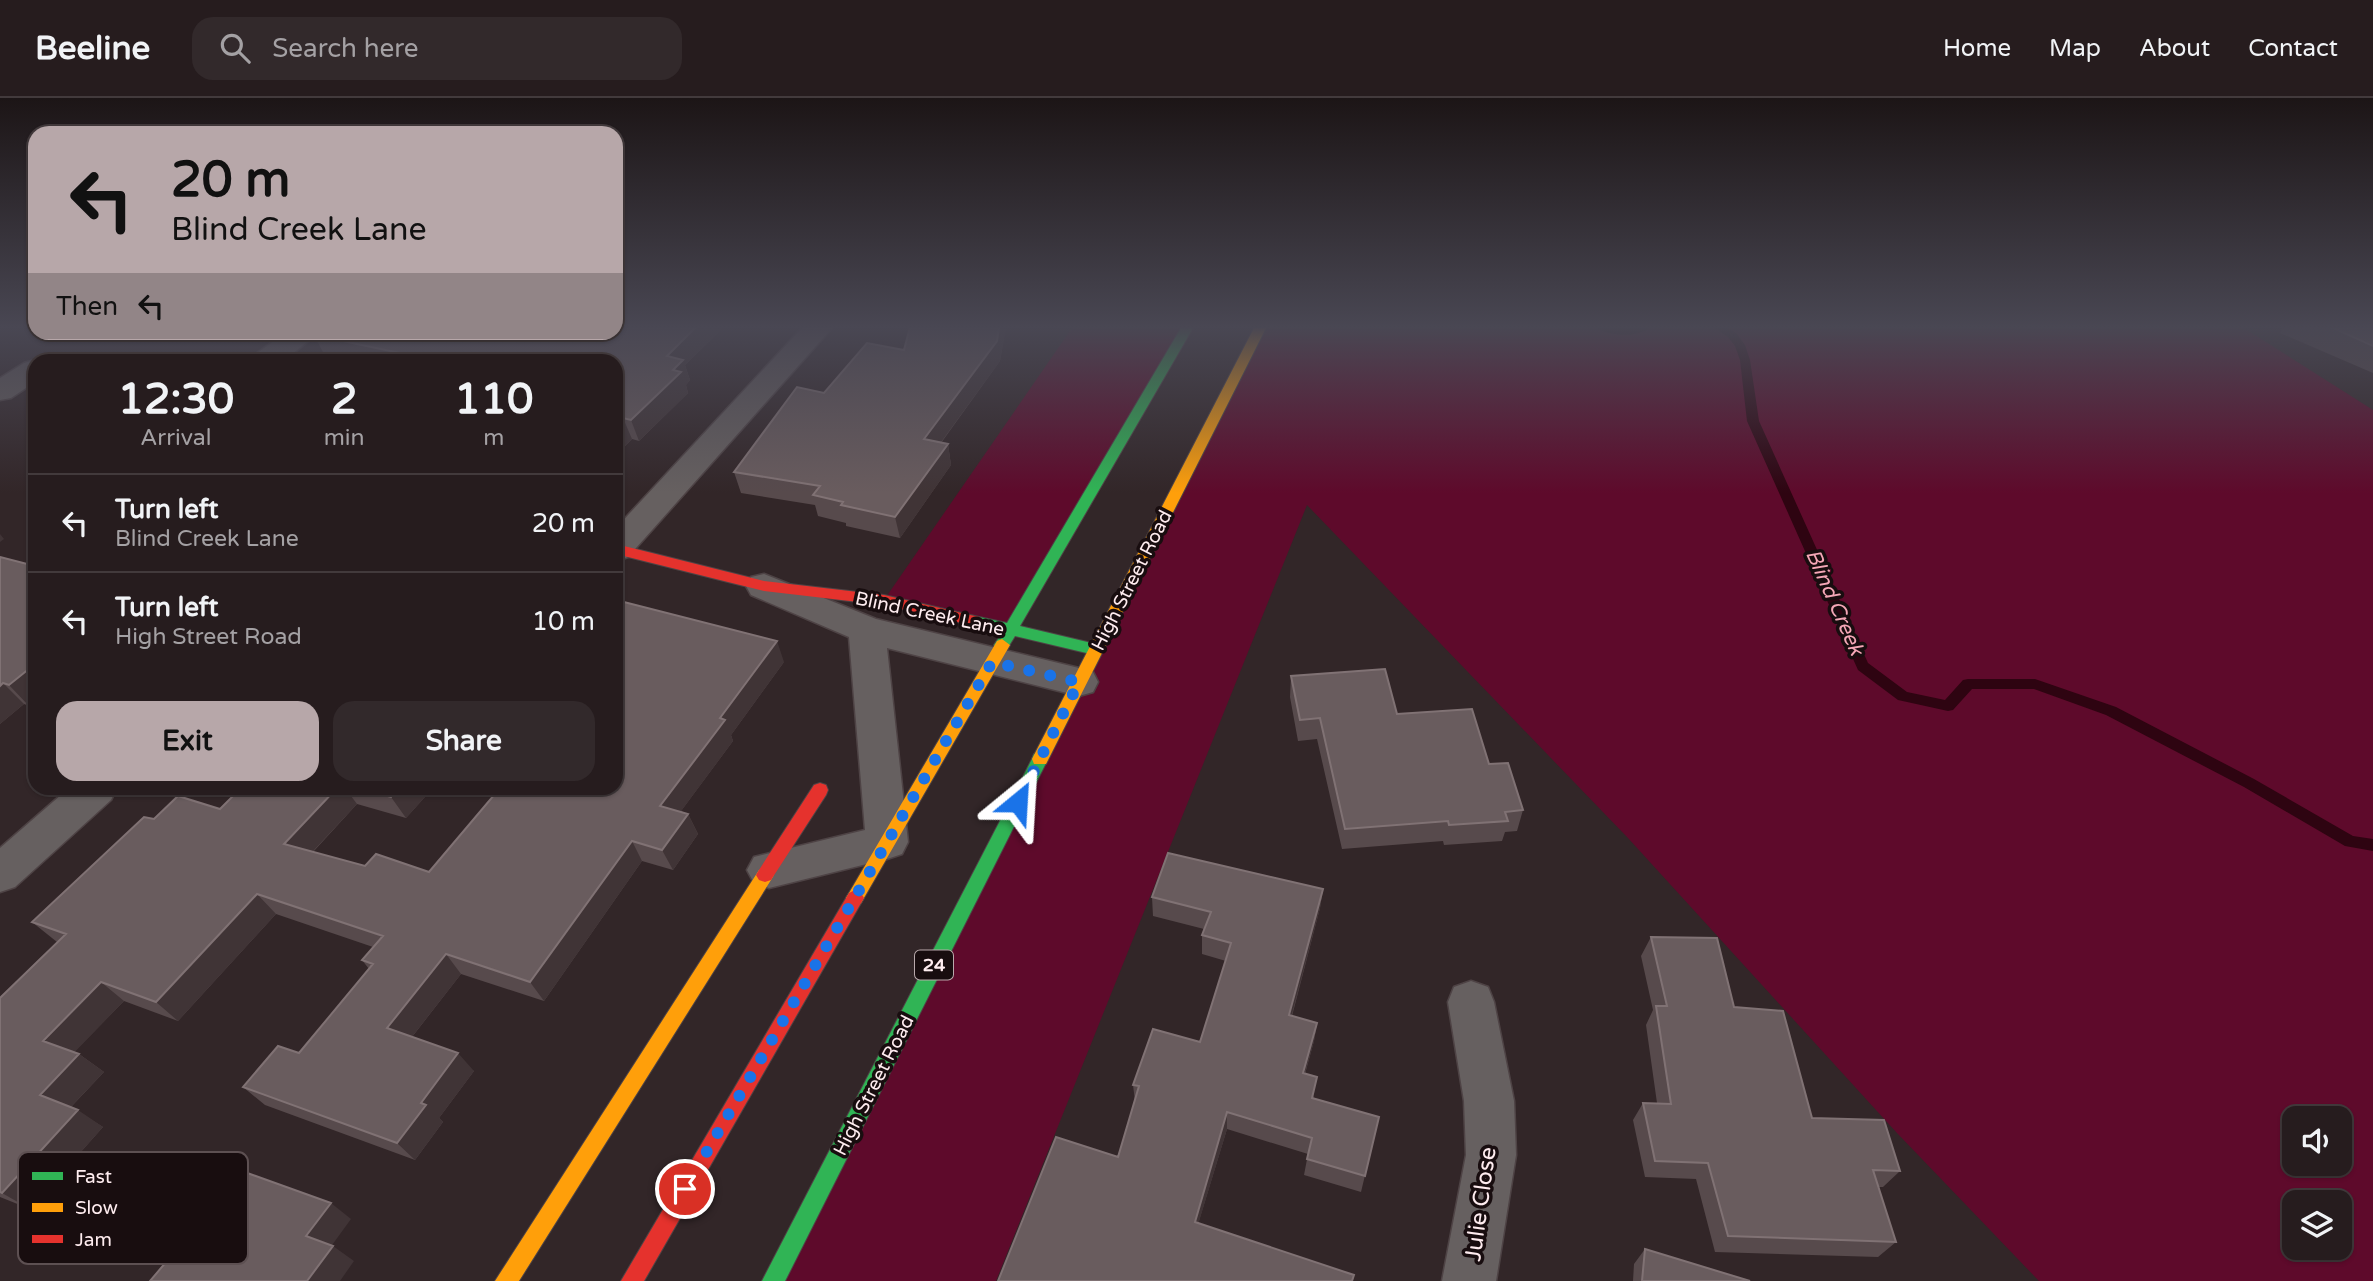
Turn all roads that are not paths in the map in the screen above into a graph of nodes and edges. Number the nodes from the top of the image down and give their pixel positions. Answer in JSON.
{"nodes":[{"id":1,"x":767,"y":383,"type":"edge"},
{"id":2,"x":1154,"y":383,"type":"edge"},
{"id":3,"x":1231,"y":383,"type":"edge"},
{"id":4,"x":623,"y":541,"type":"edge"},
{"id":5,"x":623,"y":551,"type":"edge"},
{"id":6,"x":764,"y":586,"type":"junction"},
{"id":7,"x":1011,"y":629,"type":"junction"},
{"id":8,"x":867,"y":630,"type":"junction"},
{"id":9,"x":1096,"y":649,"type":"junction"},
{"id":10,"x":992,"y":662,"type":"junction"},
{"id":11,"x":1079,"y":682,"type":"junction"},
{"id":12,"x":820,"y":790,"type":"dead end"},
{"id":13,"x":88,"y":795,"type":"edge"},
{"id":14,"x":887,"y":842,"type":"junction"},
{"id":15,"x":769,"y":870,"type":"junction"},
{"id":16,"x":0,"y":874,"type":"edge"},
{"id":17,"x":1471,"y":1002,"type":"dead end"},
{"id":18,"x":506,"y":1281,"type":"edge"},
{"id":19,"x":632,"y":1281,"type":"edge"},
{"id":20,"x":773,"y":1281,"type":"edge"},
{"id":21,"x":1469,"y":1281,"type":"edge"}],
"edges":[{"from":1,"to":4,"type":"street"},
{"from":2,"to":7,"type":"main road"},
{"from":3,"to":9,"type":"main road","name":"High Street Road","number":"24"},
{"from":5,"to":6,"type":"main road","name":"Blind Creek Lane"},
{"from":6,"to":7,"type":"main road","name":"Blind Creek Lane"},
{"from":6,"to":8,"type":"street","name":"Blind Creek Lane"},
{"from":7,"to":9,"type":"main road","name":"Blind Creek Lane"},
{"from":7,"to":10,"type":"main road"},
{"from":8,"to":10,"type":"street","name":"Blind Creek Lane"},
{"from":8,"to":14,"type":"street"},
{"from":9,"to":11,"type":"main road","name":"High Street Road","number":"24"},
{"from":10,"to":11,"type":"street","name":"Blind Creek Lane"},
{"from":10,"to":14,"type":"main road"},
{"from":11,"to":20,"type":"main road","name":"High Street Road","number":"24"},
{"from":12,"to":15,"type":"main road"},
{"from":13,"to":16,"type":"street"},
{"from":14,"to":15,"type":"street"},
{"from":14,"to":19,"type":"main road"},
{"from":15,"to":18,"type":"main road"},
{"from":17,"to":21,"type":"street","name":"Julie Close"}]}
